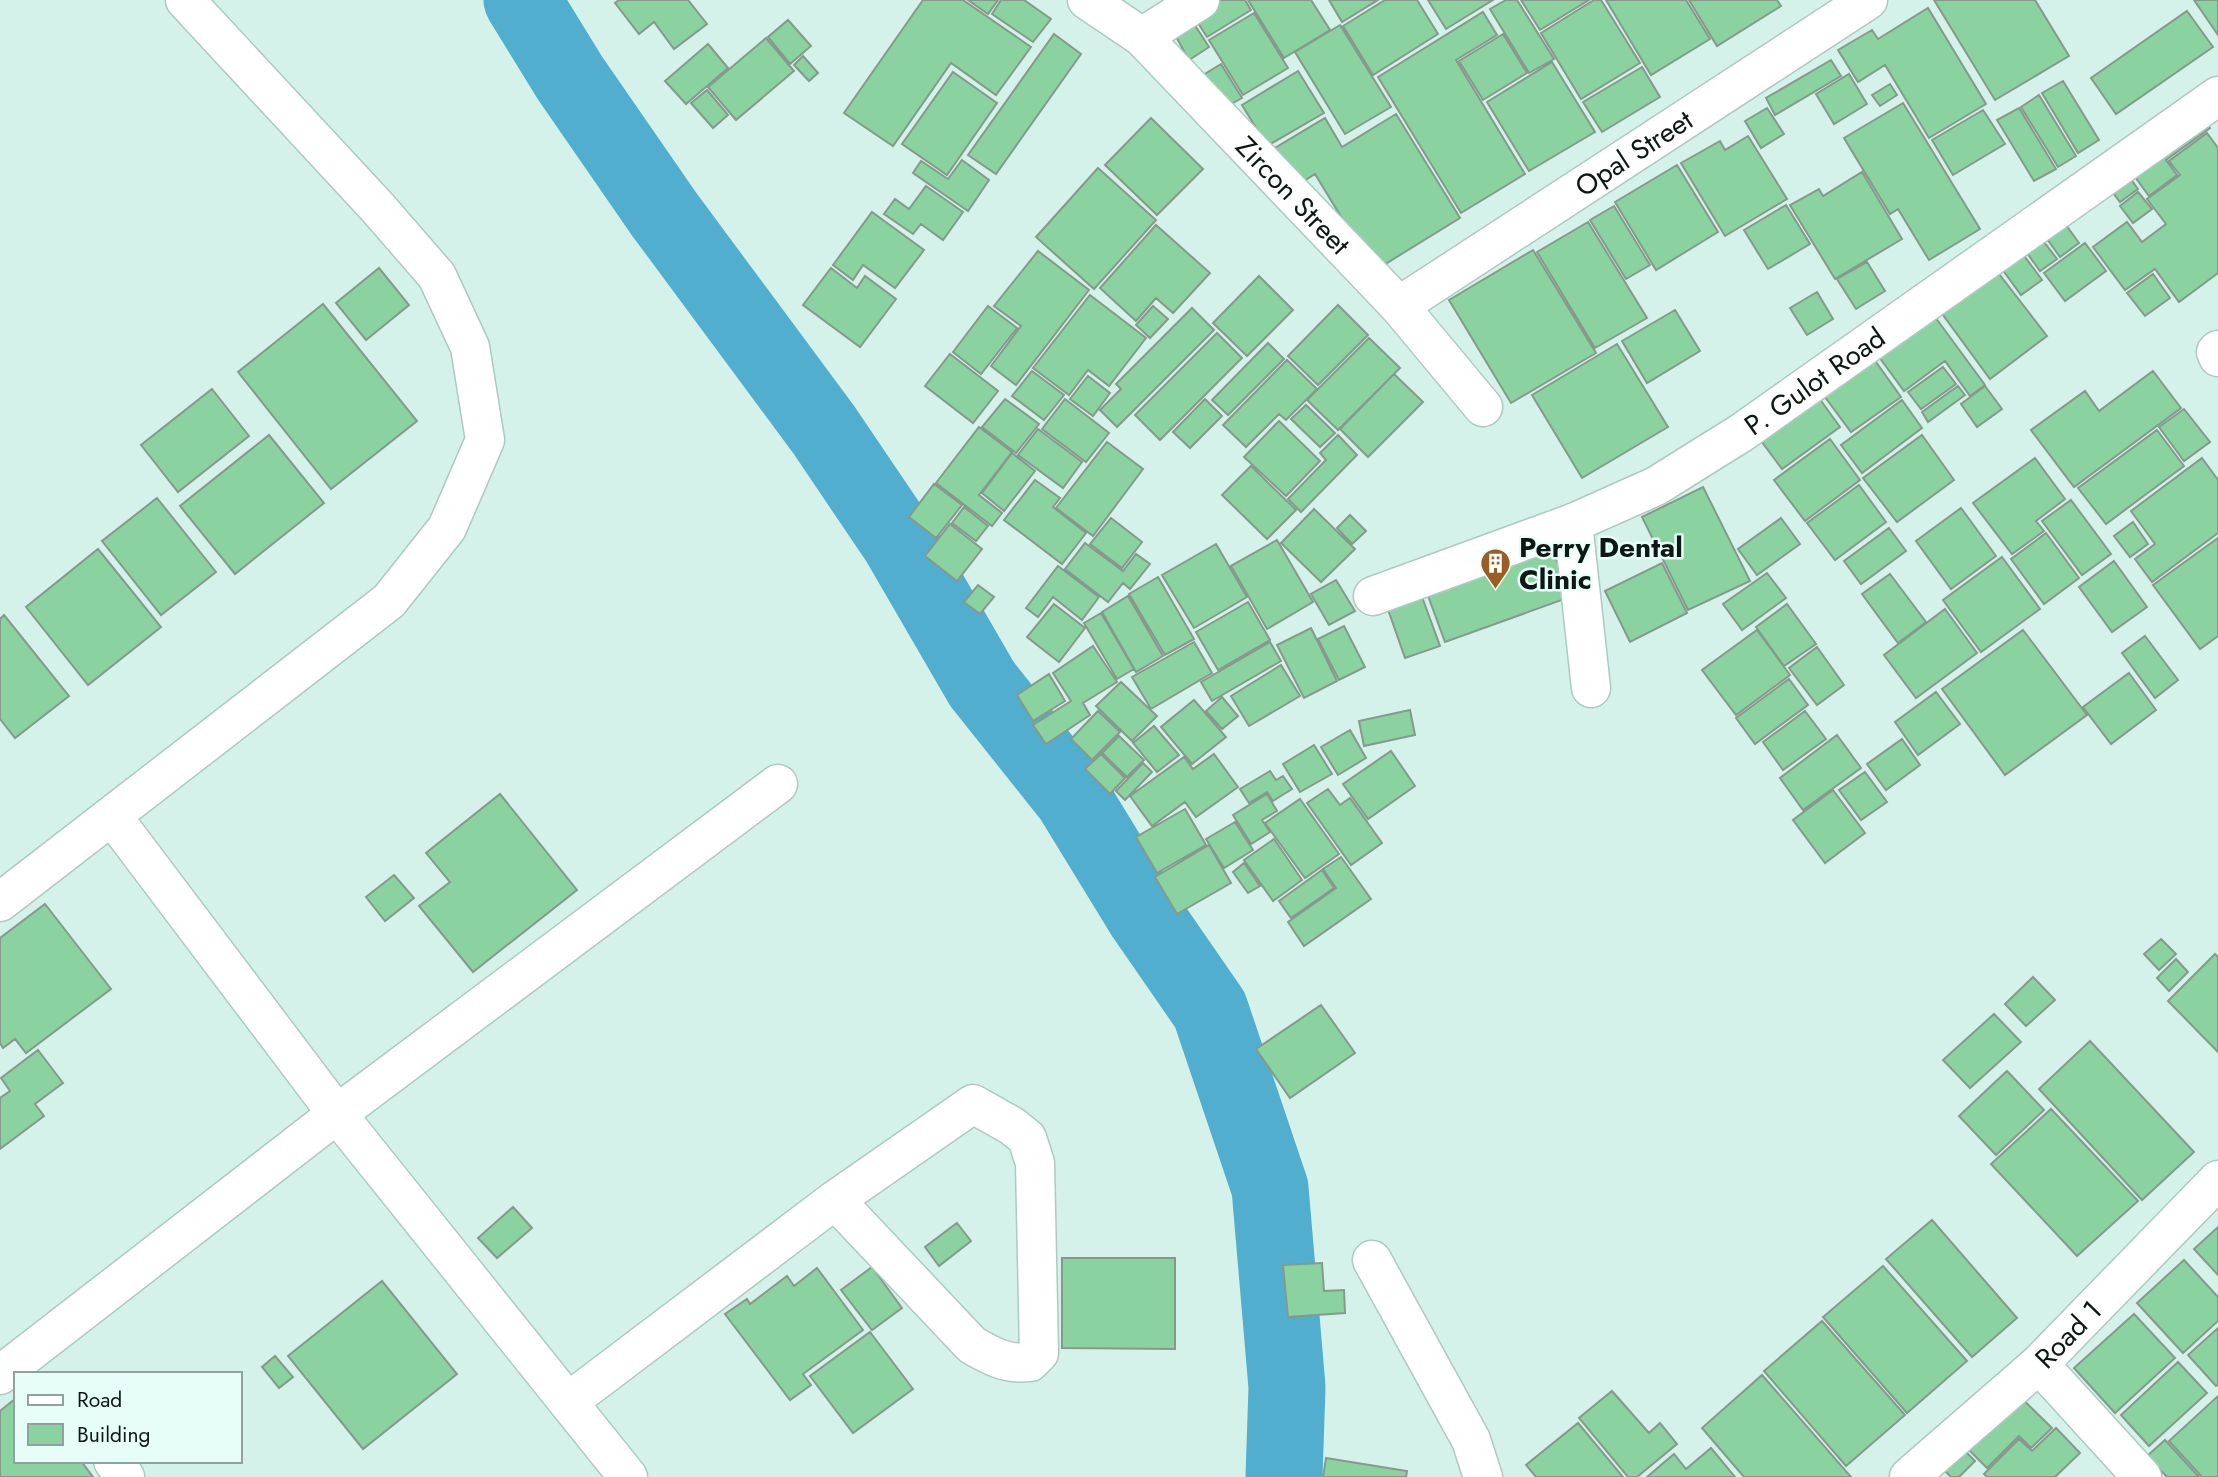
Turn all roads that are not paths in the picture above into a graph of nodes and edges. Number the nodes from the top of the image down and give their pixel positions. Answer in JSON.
{"nodes":[{"id":1,"x":185,"y":0,"type":"edge"},
{"id":2,"x":1087,"y":0,"type":"edge"},
{"id":3,"x":1200,"y":0,"type":"edge"},
{"id":4,"x":1868,"y":0,"type":"edge"},
{"id":5,"x":1142,"y":37,"type":"junction"},
{"id":6,"x":2218,"y":96,"type":"edge"},
{"id":7,"x":1399,"y":306,"type":"junction"},
{"id":8,"x":1483,"y":407,"type":"dead end"},
{"id":9,"x":1573,"y":523,"type":"junction"},
{"id":10,"x":1373,"y":596,"type":"dead end"},
{"id":11,"x":1591,"y":688,"type":"dead end"},
{"id":12,"x":778,"y":784,"type":"dead end"},
{"id":13,"x":112,"y":816,"type":"junction"},
{"id":14,"x":0,"y":902,"type":"edge"},
{"id":15,"x":337,"y":1114,"type":"junction"},
{"id":16,"x":2218,"y":1180,"type":"edge"},
{"id":17,"x":835,"y":1200,"type":"junction"},
{"id":18,"x":1372,"y":1260,"type":"dead end"},
{"id":19,"x":2039,"y":1364,"type":"junction"},
{"id":20,"x":23,"y":1368,"type":"edge"},
{"id":21,"x":568,"y":1402,"type":"junction"},
{"id":22,"x":628,"y":1477,"type":"edge"},
{"id":23,"x":1483,"y":1477,"type":"edge"},
{"id":24,"x":1909,"y":1477,"type":"edge"},
{"id":25,"x":2142,"y":1477,"type":"edge"}],
"edges":[{"from":1,"to":13,"type":"street"},
{"from":2,"to":5,"type":"street","name":"Zircon Street"},
{"from":3,"to":5,"type":"street"},
{"from":4,"to":7,"type":"street","name":"Opal Street"},
{"from":5,"to":7,"type":"street","name":"Zircon Street"},
{"from":6,"to":9,"type":"street","name":"P. Gulot Road"},
{"from":7,"to":8,"type":"street","name":"Zircon Street"},
{"from":9,"to":10,"type":"street","name":"P. Gulot Road"},
{"from":9,"to":11,"type":"street"},
{"from":12,"to":15,"type":"street"},
{"from":13,"to":14,"type":"street"},
{"from":13,"to":15,"type":"street"},
{"from":15,"to":20,"type":"street"},
{"from":15,"to":21,"type":"street"},
{"from":16,"to":19,"type":"street","name":"Road 1"},
{"from":17,"to":17,"type":"street"},
{"from":17,"to":21,"type":"street"},
{"from":18,"to":23,"type":"street"},
{"from":19,"to":24,"type":"street","name":"Road 1"},
{"from":19,"to":25,"type":"street"},
{"from":21,"to":22,"type":"street"}]}
